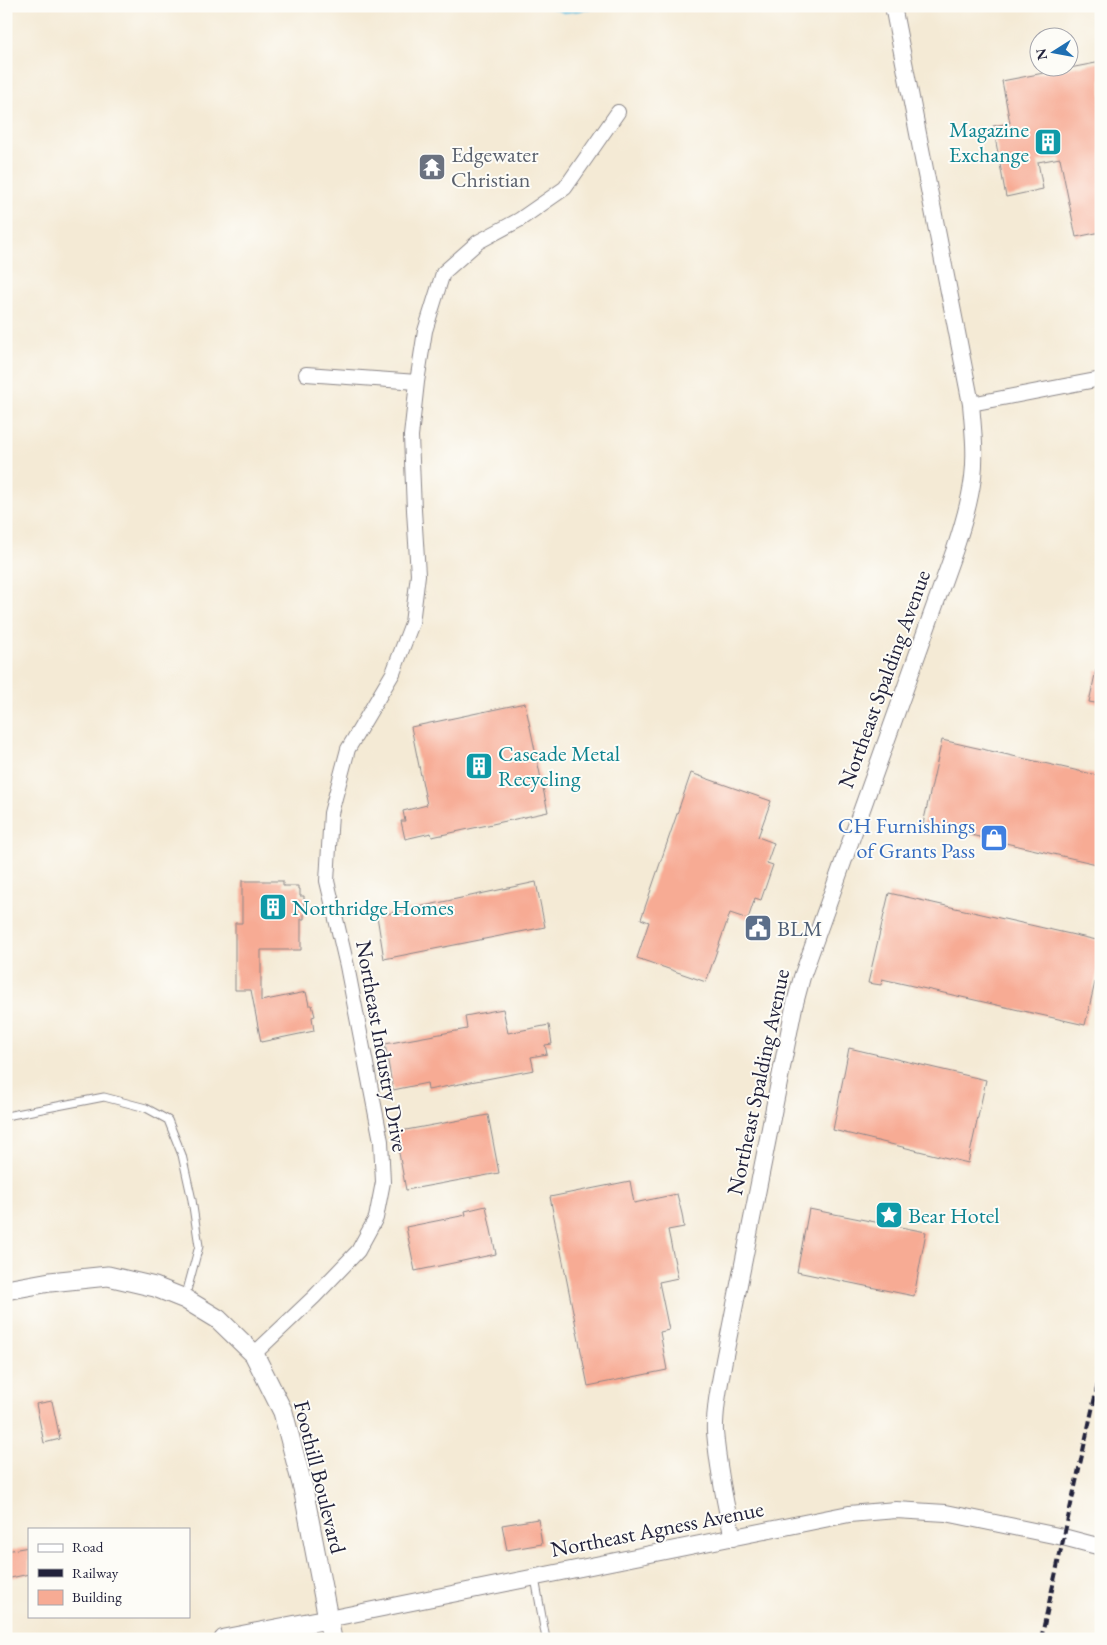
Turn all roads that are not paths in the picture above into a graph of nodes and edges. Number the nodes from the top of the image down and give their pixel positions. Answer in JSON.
{"nodes":[{"id":1,"x":893,"y":6,"type":"edge"},
{"id":2,"x":618,"y":112,"type":"dead end"},
{"id":3,"x":306,"y":374,"type":"dead end"},
{"id":4,"x":1101,"y":380,"type":"edge"},
{"id":5,"x":417,"y":382,"type":"junction"},
{"id":6,"x":970,"y":404,"type":"junction"},
{"id":7,"x":6,"y":1116,"type":"edge"},
{"id":8,"x":6,"y":1290,"type":"edge"},
{"id":9,"x":185,"y":1299,"type":"junction"},
{"id":10,"x":254,"y":1354,"type":"junction"},
{"id":11,"x":733,"y":1538,"type":"junction"},
{"id":12,"x":1101,"y":1547,"type":"edge"},
{"id":13,"x":535,"y":1577,"type":"junction"},
{"id":14,"x":328,"y":1619,"type":"junction"},
{"id":15,"x":224,"y":1639,"type":"edge"},
{"id":16,"x":332,"y":1639,"type":"edge"},
{"id":17,"x":546,"y":1639,"type":"edge"}],
"edges":[{"from":1,"to":6,"type":"street","name":"Northeast Spalding Avenue"},
{"from":2,"to":5,"type":"street","name":"Northeast Industry Drive"},
{"from":3,"to":5,"type":"street"},
{"from":4,"to":6,"type":"street"},
{"from":5,"to":10,"type":"street","name":"Northeast Industry Drive"},
{"from":6,"to":11,"type":"street","name":"Northeast Spalding Avenue"},
{"from":7,"to":9,"type":"lane"},
{"from":8,"to":9,"type":"main road","name":"Foothill Boulevard"},
{"from":9,"to":10,"type":"main road","name":"Foothill Boulevard"},
{"from":10,"to":14,"type":"main road","name":"Foothill Boulevard"},
{"from":11,"to":12,"type":"street","name":"Northeast Agness Avenue"},
{"from":11,"to":13,"type":"street","name":"Northeast Agness Avenue"},
{"from":13,"to":14,"type":"street","name":"Northeast Agness Avenue"},
{"from":13,"to":17,"type":"lane"},
{"from":14,"to":15,"type":"main road","name":"Northeast Agness Avenue"},
{"from":14,"to":16,"type":"main road","name":"Foothill Boulevard"}]}
